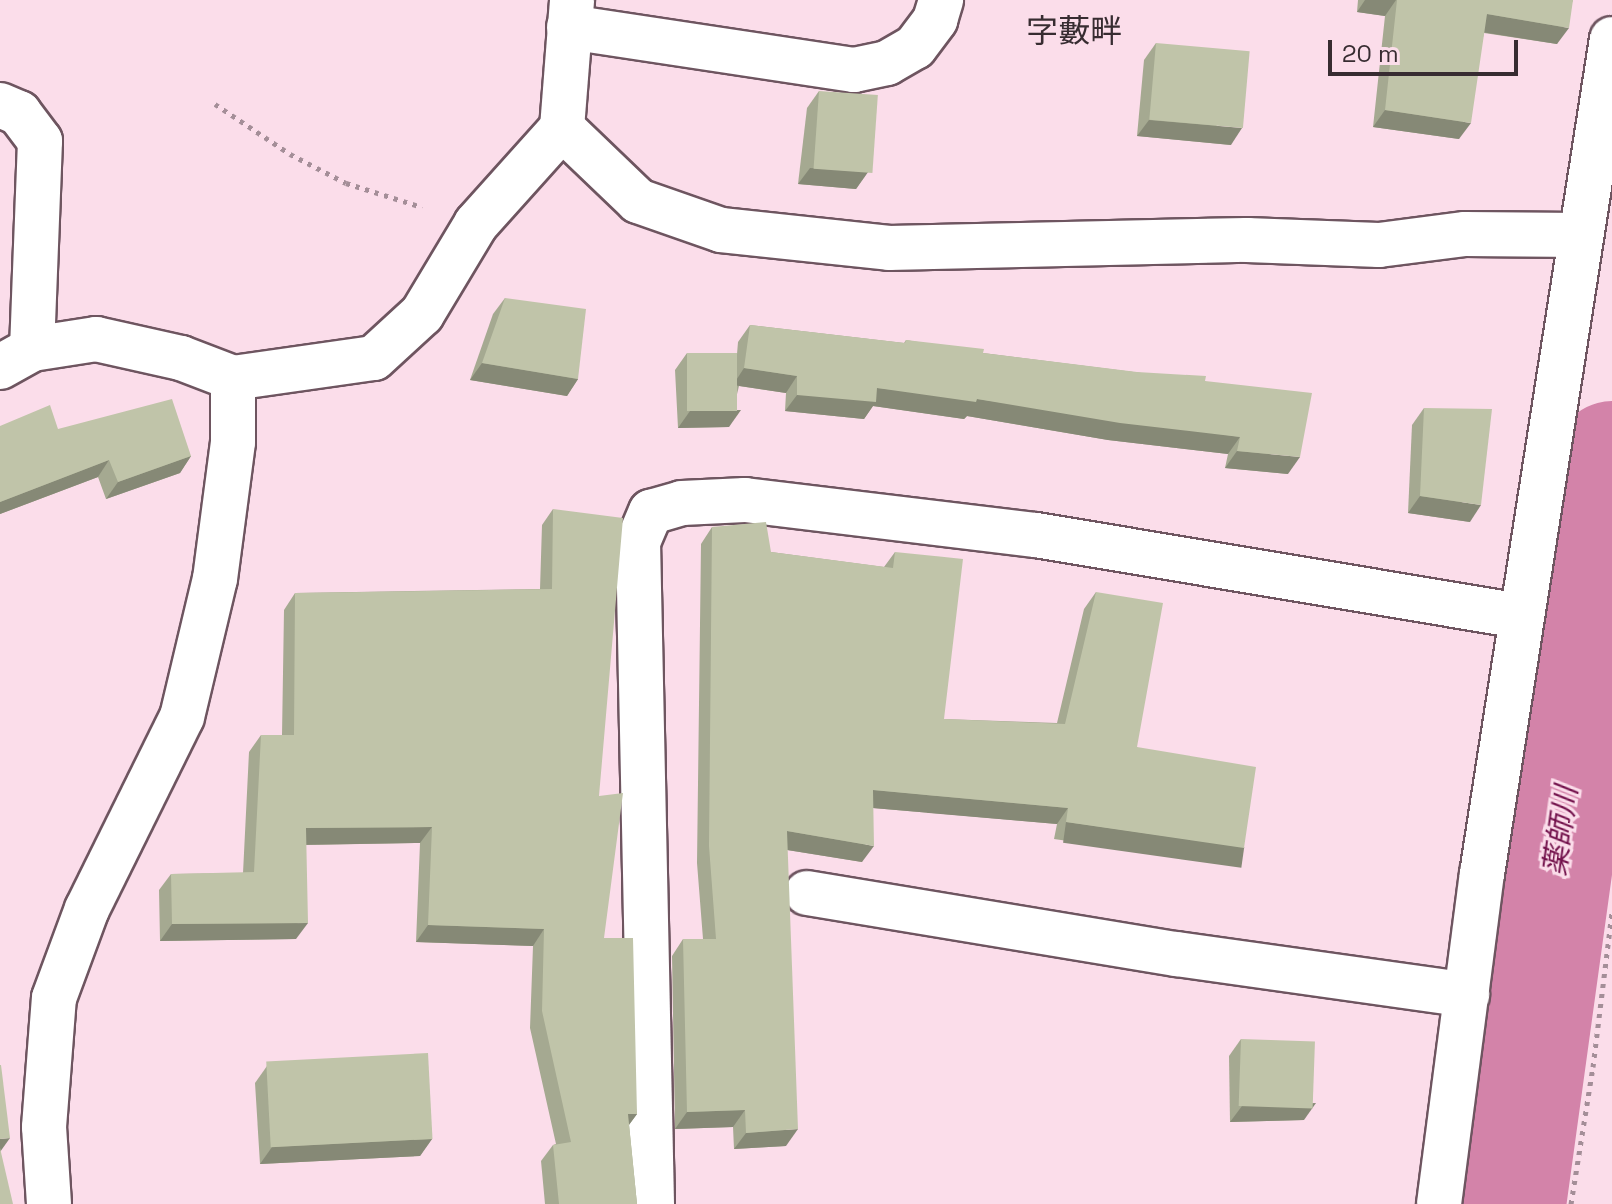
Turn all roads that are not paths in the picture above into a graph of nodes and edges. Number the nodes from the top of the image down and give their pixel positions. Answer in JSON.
{"nodes":[{"id":1,"x":941,"y":0,"type":"edge"},
{"id":2,"x":570,"y":14,"type":"edge"},
{"id":3,"x":1612,"y":39,"type":"edge"},
{"id":4,"x":0,"y":105,"type":"edge"},
{"id":5,"x":562,"y":128,"type":"junction"},
{"id":6,"x":1581,"y":235,"type":"junction"},
{"id":7,"x":16,"y":358,"type":"edge"},
{"id":8,"x":233,"y":378,"type":"junction"},
{"id":9,"x":1521,"y":616,"type":"junction"},
{"id":10,"x":807,"y":893,"type":"dead end"},
{"id":11,"x":1467,"y":995,"type":"junction"},
{"id":12,"x":49,"y":1204,"type":"edge"},
{"id":13,"x":652,"y":1204,"type":"edge"},
{"id":14,"x":1439,"y":1204,"type":"edge"}],
"edges":[{"from":1,"to":2,"type":"street"},
{"from":2,"to":5,"type":"street"},
{"from":3,"to":6,"type":"street"},
{"from":4,"to":7,"type":"street"},
{"from":5,"to":6,"type":"street"},
{"from":5,"to":8,"type":"street"},
{"from":6,"to":9,"type":"street"},
{"from":7,"to":8,"type":"street"},
{"from":8,"to":12,"type":"street"},
{"from":9,"to":11,"type":"street"},
{"from":9,"to":13,"type":"street"},
{"from":10,"to":11,"type":"street"},
{"from":11,"to":14,"type":"street"}]}
